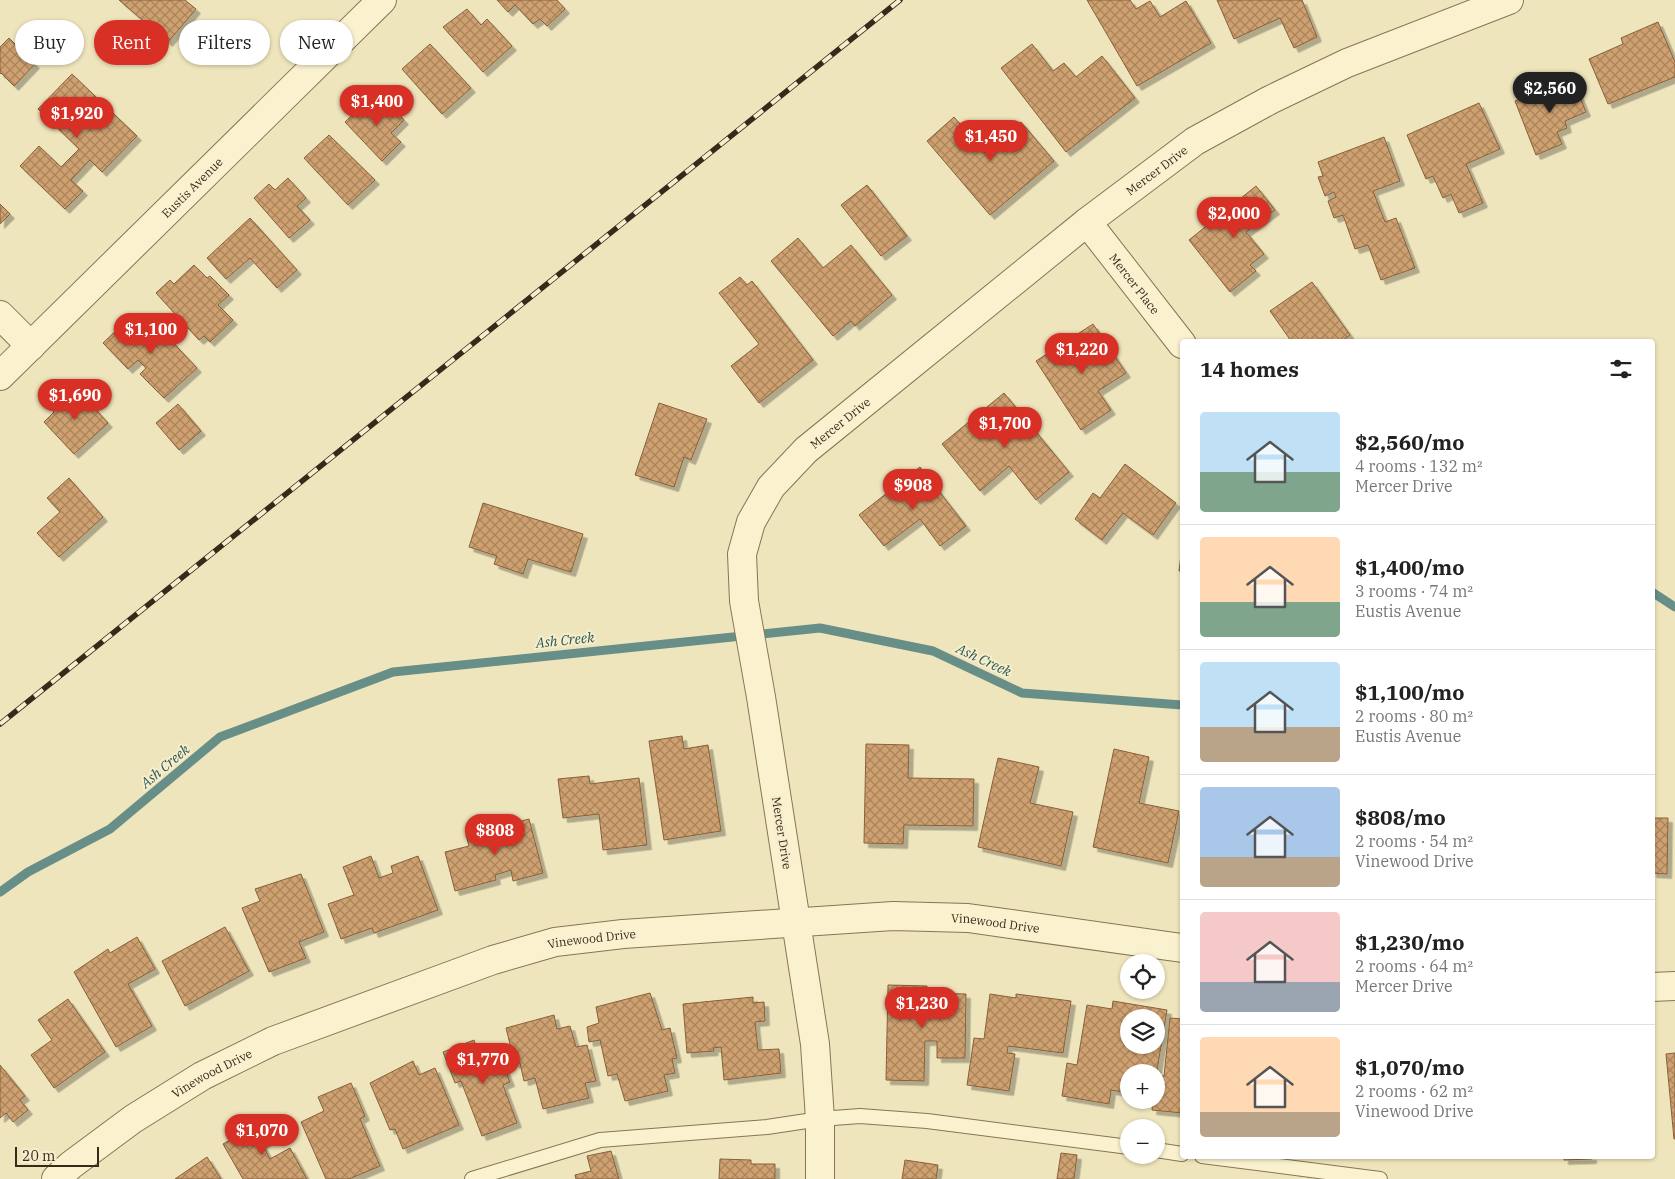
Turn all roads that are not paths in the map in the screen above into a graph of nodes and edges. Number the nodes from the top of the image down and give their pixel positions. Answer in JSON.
{"nodes":[{"id":1,"x":382,"y":0,"type":"edge"},
{"id":2,"x":1509,"y":0,"type":"edge"},
{"id":3,"x":1087,"y":222,"type":"junction"},
{"id":4,"x":0,"y":315,"type":"edge"},
{"id":5,"x":1180,"y":341,"type":"edge"},
{"id":6,"x":31,"y":346,"type":"junction"},
{"id":7,"x":0,"y":376,"type":"edge"},
{"id":8,"x":797,"y":922,"type":"junction"},
{"id":9,"x":1180,"y":948,"type":"edge"},
{"id":10,"x":1675,"y":986,"type":"edge"},
{"id":11,"x":1655,"y":987,"type":"edge"},
{"id":12,"x":820,"y":1119,"type":"junction"},
{"id":13,"x":1120,"y":1146,"type":"edge"},
{"id":14,"x":1165,"y":1151,"type":"edge"},
{"id":15,"x":1180,"y":1154,"type":"edge"},
{"id":16,"x":1225,"y":1159,"type":"edge"},
{"id":17,"x":56,"y":1179,"type":"edge"},
{"id":18,"x":472,"y":1179,"type":"edge"},
{"id":19,"x":820,"y":1179,"type":"edge"},
{"id":20,"x":1380,"y":1179,"type":"edge"}],
"edges":[{"from":1,"to":6,"type":"street","name":"Eustis Avenue"},
{"from":2,"to":3,"type":"street","name":"Mercer Drive"},
{"from":3,"to":5,"type":"street","name":"Mercer Place"},
{"from":3,"to":8,"type":"street","name":"Mercer Drive"},
{"from":4,"to":6,"type":"street"},
{"from":6,"to":7,"type":"street","name":"Eustis Avenue"},
{"from":8,"to":9,"type":"street","name":"Vinewood Drive"},
{"from":8,"to":12,"type":"street","name":"Mercer Drive"},
{"from":8,"to":17,"type":"street","name":"Vinewood Drive"},
{"from":10,"to":11,"type":"street"},
{"from":12,"to":13,"type":"lane"},
{"from":12,"to":18,"type":"lane"},
{"from":12,"to":19,"type":"street","name":"Mercer Drive"},
{"from":14,"to":15,"type":"lane"},
{"from":16,"to":20,"type":"lane"}]}
